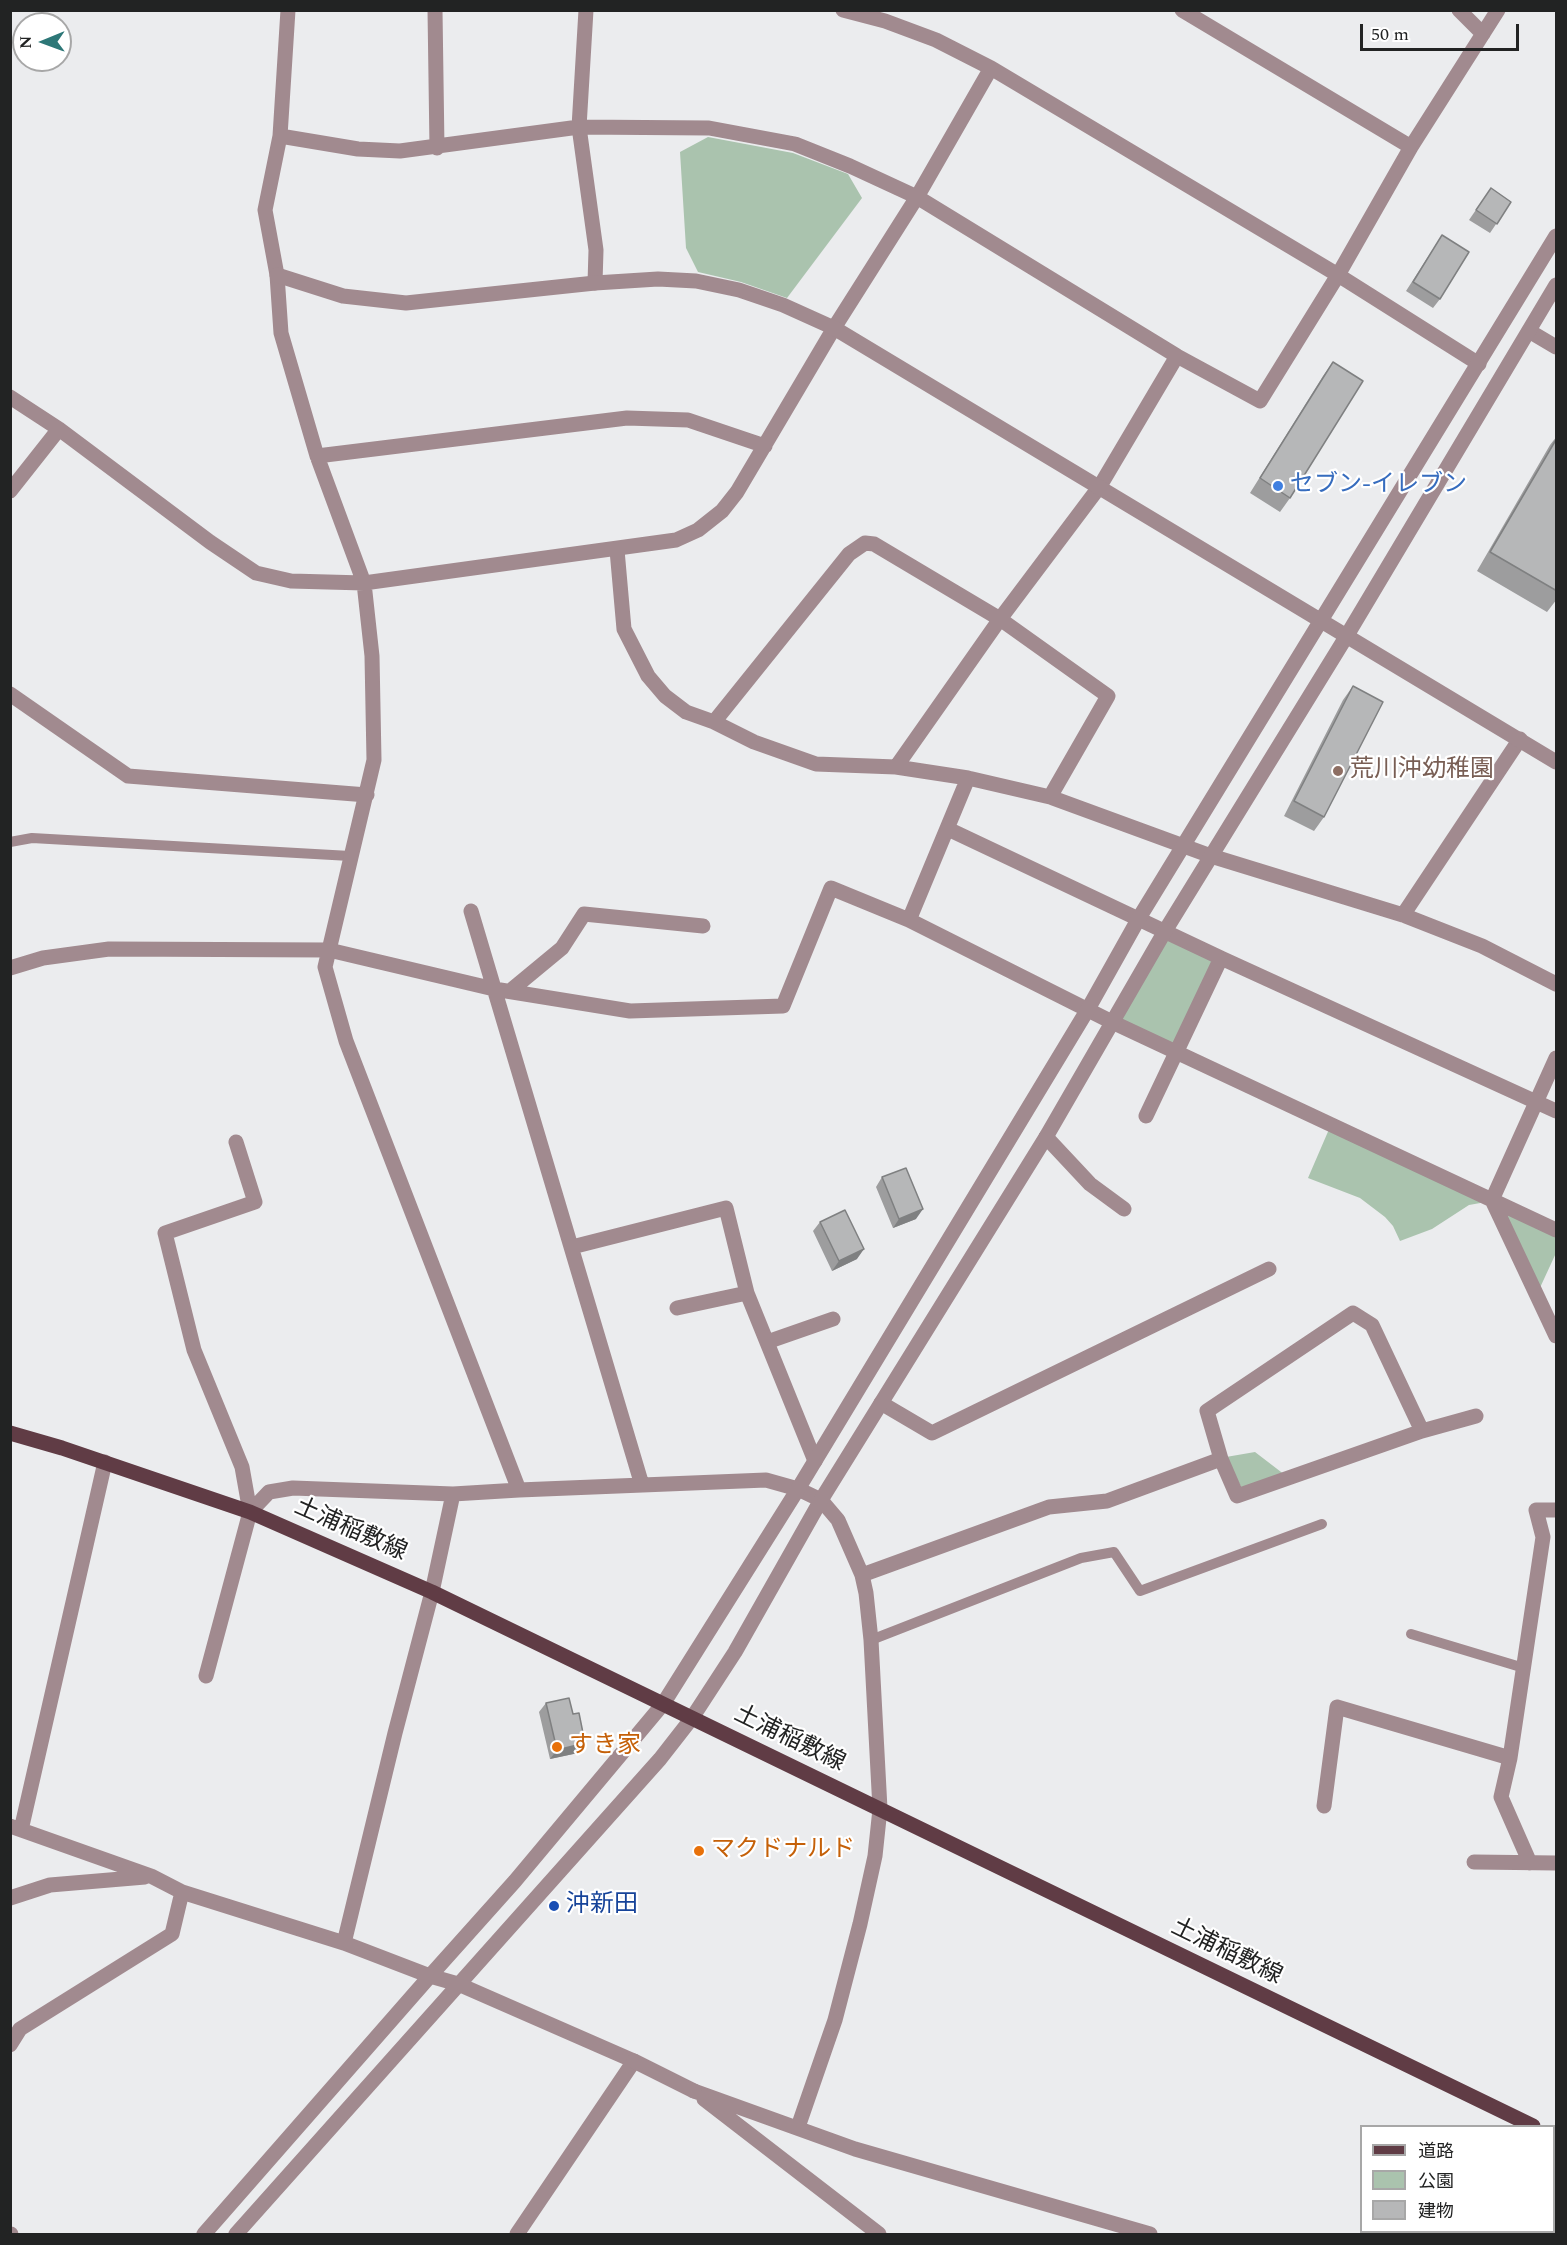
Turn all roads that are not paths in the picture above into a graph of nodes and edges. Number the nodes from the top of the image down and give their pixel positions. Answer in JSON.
{"nodes":[{"id":1,"x":288,"y":10,"type":"edge"},
{"id":2,"x":435,"y":10,"type":"edge"},
{"id":3,"x":586,"y":10,"type":"edge"},
{"id":4,"x":843,"y":10,"type":"edge"},
{"id":5,"x":1182,"y":10,"type":"edge"},
{"id":6,"x":1459,"y":10,"type":"edge"},
{"id":7,"x":1498,"y":10,"type":"edge"},
{"id":8,"x":1200,"y":15,"type":"edge"},
{"id":9,"x":887,"y":16,"type":"edge"},
{"id":10,"x":1483,"y":34,"type":"junction"},
{"id":11,"x":991,"y":68,"type":"junction"},
{"id":12,"x":579,"y":126,"type":"junction"},
{"id":13,"x":280,"y":136,"type":"junction"},
{"id":14,"x":1411,"y":147,"type":"junction"},
{"id":15,"x":437,"y":148,"type":"junction"},
{"id":16,"x":917,"y":196,"type":"junction"},
{"id":17,"x":1557,"y":236,"type":"edge"},
{"id":18,"x":277,"y":275,"type":"junction"},
{"id":19,"x":1338,"y":275,"type":"junction"},
{"id":20,"x":595,"y":283,"type":"junction"},
{"id":21,"x":1557,"y":285,"type":"edge"},
{"id":22,"x":834,"y":328,"type":"junction"},
{"id":23,"x":1529,"y":332,"type":"junction"},
{"id":24,"x":1557,"y":347,"type":"edge"},
{"id":25,"x":1177,"y":357,"type":"junction"},
{"id":26,"x":1479,"y":364,"type":"junction"},
{"id":27,"x":10,"y":397,"type":"edge"},
{"id":28,"x":59,"y":429,"type":"junction"},
{"id":29,"x":765,"y":446,"type":"junction"},
{"id":30,"x":317,"y":456,"type":"junction"},
{"id":31,"x":1100,"y":486,"type":"junction"},
{"id":32,"x":10,"y":491,"type":"edge"},
{"id":33,"x":617,"y":550,"type":"junction"},
{"id":34,"x":364,"y":583,"type":"junction"},
{"id":35,"x":1000,"y":619,"type":"junction"},
{"id":36,"x":1320,"y":621,"type":"junction"},
{"id":37,"x":1346,"y":637,"type":"junction"},
{"id":38,"x":10,"y":694,"type":"edge"},
{"id":39,"x":714,"y":722,"type":"junction"},
{"id":40,"x":1520,"y":739,"type":"junction"},
{"id":41,"x":1557,"y":762,"type":"edge"},
{"id":42,"x":896,"y":767,"type":"junction"},
{"id":43,"x":968,"y":778,"type":"junction"},
{"id":44,"x":367,"y":795,"type":"junction"},
{"id":45,"x":1050,"y":797,"type":"junction"},
{"id":46,"x":948,"y":829,"type":"junction"},
{"id":47,"x":10,"y":842,"type":"edge"},
{"id":48,"x":1183,"y":846,"type":"junction"},
{"id":49,"x":350,"y":856,"type":"junction"},
{"id":50,"x":1211,"y":856,"type":"junction"},
{"id":51,"x":471,"y":911,"type":"dead end"},
{"id":52,"x":1403,"y":915,"type":"junction"},
{"id":53,"x":1139,"y":918,"type":"junction"},
{"id":54,"x":909,"y":920,"type":"junction"},
{"id":55,"x":703,"y":926,"type":"dead end"},
{"id":56,"x":1165,"y":931,"type":"junction"},
{"id":57,"x":329,"y":950,"type":"junction"},
{"id":58,"x":1221,"y":958,"type":"junction"},
{"id":59,"x":10,"y":968,"type":"edge"},
{"id":60,"x":1557,"y":984,"type":"edge"},
{"id":61,"x":494,"y":988,"type":"junction"},
{"id":62,"x":510,"y":991,"type":"junction"},
{"id":63,"x":1088,"y":1009,"type":"junction"},
{"id":64,"x":1112,"y":1022,"type":"junction"},
{"id":65,"x":1176,"y":1051,"type":"junction"},
{"id":66,"x":1557,"y":1058,"type":"edge"},
{"id":67,"x":1536,"y":1102,"type":"junction"},
{"id":68,"x":1557,"y":1111,"type":"edge"},
{"id":69,"x":1146,"y":1116,"type":"dead end"},
{"id":70,"x":1046,"y":1137,"type":"junction"},
{"id":71,"x":236,"y":1142,"type":"dead end"},
{"id":72,"x":1492,"y":1200,"type":"junction"},
{"id":73,"x":1124,"y":1209,"type":"dead end"},
{"id":74,"x":1557,"y":1230,"type":"edge"},
{"id":75,"x":572,"y":1247,"type":"junction"},
{"id":76,"x":1269,"y":1269,"type":"dead end"},
{"id":77,"x":747,"y":1293,"type":"junction"},
{"id":78,"x":677,"y":1308,"type":"dead end"},
{"id":79,"x":833,"y":1319,"type":"dead end"},
{"id":80,"x":1557,"y":1336,"type":"edge"},
{"id":81,"x":767,"y":1342,"type":"junction"},
{"id":82,"x":881,"y":1403,"type":"junction"},
{"id":83,"x":1476,"y":1416,"type":"dead end"},
{"id":84,"x":1422,"y":1431,"type":"junction"},
{"id":85,"x":10,"y":1433,"type":"edge"},
{"id":86,"x":1221,"y":1459,"type":"junction"},
{"id":87,"x":815,"y":1461,"type":"junction"},
{"id":88,"x":105,"y":1462,"type":"junction"},
{"id":89,"x":642,"y":1485,"type":"junction"},
{"id":90,"x":798,"y":1489,"type":"junction"},
{"id":91,"x":519,"y":1490,"type":"junction"},
{"id":92,"x":453,"y":1494,"type":"junction"},
{"id":93,"x":821,"y":1500,"type":"junction"},
{"id":94,"x":1557,"y":1510,"type":"edge"},
{"id":95,"x":250,"y":1512,"type":"junction"},
{"id":96,"x":1322,"y":1524,"type":"dead end"},
{"id":97,"x":862,"y":1575,"type":"junction"},
{"id":98,"x":432,"y":1592,"type":"junction"},
{"id":99,"x":1411,"y":1634,"type":"dead end"},
{"id":100,"x":871,"y":1640,"type":"junction"},
{"id":101,"x":1524,"y":1668,"type":"junction"},
{"id":102,"x":206,"y":1676,"type":"dead end"},
{"id":103,"x":663,"y":1704,"type":"junction"},
{"id":104,"x":692,"y":1718,"type":"junction"},
{"id":105,"x":1510,"y":1758,"type":"junction"},
{"id":106,"x":1324,"y":1806,"type":"dead end"},
{"id":107,"x":880,"y":1809,"type":"junction"},
{"id":108,"x":16,"y":1828,"type":"edge"},
{"id":109,"x":1474,"y":1862,"type":"dead end"},
{"id":110,"x":1530,"y":1863,"type":"junction"},
{"id":111,"x":1557,"y":1863,"type":"edge"},
{"id":112,"x":151,"y":1876,"type":"junction"},
{"id":113,"x":182,"y":1892,"type":"junction"},
{"id":114,"x":10,"y":1898,"type":"edge"},
{"id":115,"x":344,"y":1942,"type":"junction"},
{"id":116,"x":429,"y":1976,"type":"junction"},
{"id":117,"x":458,"y":1984,"type":"junction"},
{"id":118,"x":10,"y":2045,"type":"edge"},
{"id":119,"x":634,"y":2061,"type":"junction"},
{"id":120,"x":694,"y":2091,"type":"junction"},
{"id":121,"x":1529,"y":2125,"type":"edge"},
{"id":122,"x":798,"y":2127,"type":"junction"},
{"id":123,"x":204,"y":2235,"type":"edge"},
{"id":124,"x":236,"y":2235,"type":"edge"},
{"id":125,"x":517,"y":2235,"type":"edge"},
{"id":126,"x":879,"y":2235,"type":"edge"},
{"id":127,"x":1150,"y":2235,"type":"edge"}],
"edges":[{"from":1,"to":13,"type":"street"},
{"from":2,"to":15,"type":"street"},
{"from":3,"to":12,"type":"street"},
{"from":4,"to":9,"type":"street"},
{"from":5,"to":8,"type":"street"},
{"from":6,"to":10,"type":"street"},
{"from":7,"to":10,"type":"street"},
{"from":8,"to":14,"type":"street"},
{"from":9,"to":11,"type":"street"},
{"from":10,"to":14,"type":"street"},
{"from":11,"to":16,"type":"street"},
{"from":11,"to":19,"type":"street"},
{"from":12,"to":15,"type":"street"},
{"from":12,"to":16,"type":"street"},
{"from":12,"to":20,"type":"street"},
{"from":13,"to":15,"type":"street"},
{"from":13,"to":18,"type":"street"},
{"from":14,"to":19,"type":"street"},
{"from":16,"to":22,"type":"street"},
{"from":16,"to":25,"type":"street"},
{"from":17,"to":26,"type":"street"},
{"from":18,"to":20,"type":"street"},
{"from":18,"to":30,"type":"street"},
{"from":19,"to":25,"type":"street"},
{"from":19,"to":26,"type":"street"},
{"from":20,"to":22,"type":"street"},
{"from":21,"to":23,"type":"street"},
{"from":22,"to":29,"type":"street"},
{"from":22,"to":31,"type":"street"},
{"from":23,"to":24,"type":"street"},
{"from":23,"to":37,"type":"street"},
{"from":25,"to":31,"type":"street"},
{"from":26,"to":36,"type":"street"},
{"from":27,"to":28,"type":"street"},
{"from":28,"to":32,"type":"street"},
{"from":28,"to":34,"type":"street"},
{"from":29,"to":30,"type":"street"},
{"from":29,"to":33,"type":"street"},
{"from":30,"to":34,"type":"street"},
{"from":31,"to":35,"type":"street"},
{"from":31,"to":36,"type":"street"},
{"from":33,"to":34,"type":"street"},
{"from":33,"to":39,"type":"street"},
{"from":34,"to":44,"type":"street"},
{"from":35,"to":39,"type":"street"},
{"from":35,"to":42,"type":"street"},
{"from":35,"to":45,"type":"street"},
{"from":36,"to":37,"type":"street"},
{"from":36,"to":48,"type":"street"},
{"from":37,"to":40,"type":"street"},
{"from":37,"to":50,"type":"street"},
{"from":38,"to":44,"type":"street"},
{"from":39,"to":42,"type":"street"},
{"from":40,"to":41,"type":"street"},
{"from":40,"to":52,"type":"street"},
{"from":42,"to":43,"type":"street"},
{"from":43,"to":45,"type":"street"},
{"from":43,"to":46,"type":"street"},
{"from":44,"to":49,"type":"street"},
{"from":45,"to":48,"type":"street"},
{"from":46,"to":53,"type":"street"},
{"from":46,"to":54,"type":"street"},
{"from":47,"to":49,"type":"lane"},
{"from":48,"to":50,"type":"street"},
{"from":48,"to":53,"type":"street"},
{"from":49,"to":57,"type":"street"},
{"from":50,"to":52,"type":"street"},
{"from":50,"to":56,"type":"street"},
{"from":51,"to":61,"type":"street"},
{"from":52,"to":60,"type":"street"},
{"from":53,"to":56,"type":"street"},
{"from":53,"to":63,"type":"street"},
{"from":54,"to":62,"type":"street"},
{"from":54,"to":63,"type":"street"},
{"from":55,"to":62,"type":"street"},
{"from":56,"to":58,"type":"street"},
{"from":56,"to":64,"type":"street"},
{"from":57,"to":59,"type":"street"},
{"from":57,"to":61,"type":"street"},
{"from":57,"to":91,"type":"street"},
{"from":58,"to":65,"type":"street"},
{"from":58,"to":67,"type":"street"},
{"from":61,"to":62,"type":"street"},
{"from":61,"to":75,"type":"street"},
{"from":63,"to":64,"type":"street"},
{"from":63,"to":87,"type":"street"},
{"from":64,"to":65,"type":"street"},
{"from":64,"to":70,"type":"street"},
{"from":65,"to":69,"type":"street"},
{"from":65,"to":72,"type":"street"},
{"from":66,"to":67,"type":"street"},
{"from":67,"to":68,"type":"street"},
{"from":67,"to":72,"type":"street"},
{"from":70,"to":73,"type":"street"},
{"from":70,"to":82,"type":"street"},
{"from":71,"to":95,"type":"street"},
{"from":72,"to":74,"type":"street"},
{"from":72,"to":80,"type":"street"},
{"from":75,"to":77,"type":"street"},
{"from":75,"to":89,"type":"street"},
{"from":76,"to":82,"type":"street"},
{"from":77,"to":78,"type":"street"},
{"from":77,"to":81,"type":"street"},
{"from":79,"to":81,"type":"street"},
{"from":81,"to":87,"type":"street"},
{"from":82,"to":93,"type":"street"},
{"from":83,"to":84,"type":"street"},
{"from":84,"to":86,"type":"street"},
{"from":84,"to":86,"type":"street"},
{"from":85,"to":88,"type":"main road","name":"土浦稲敷線"},
{"from":86,"to":97,"type":"street"},
{"from":87,"to":90,"type":"street"},
{"from":88,"to":95,"type":"main road","name":"土浦稲敷線"},
{"from":88,"to":108,"type":"street"},
{"from":89,"to":90,"type":"street"},
{"from":89,"to":91,"type":"street"},
{"from":90,"to":93,"type":"street"},
{"from":90,"to":103,"type":"street"},
{"from":91,"to":92,"type":"street"},
{"from":92,"to":95,"type":"street"},
{"from":92,"to":98,"type":"street"},
{"from":93,"to":97,"type":"street"},
{"from":93,"to":104,"type":"street"},
{"from":94,"to":101,"type":"street"},
{"from":95,"to":98,"type":"main road","name":"土浦稲敷線"},
{"from":95,"to":102,"type":"street"},
{"from":96,"to":100,"type":"lane"},
{"from":97,"to":100,"type":"street"},
{"from":98,"to":103,"type":"main road","name":"土浦稲敷線"},
{"from":98,"to":115,"type":"street"},
{"from":99,"to":101,"type":"lane"},
{"from":100,"to":107,"type":"street"},
{"from":101,"to":105,"type":"street"},
{"from":103,"to":104,"type":"main road","name":"土浦稲敷線"},
{"from":103,"to":116,"type":"street"},
{"from":104,"to":107,"type":"main road","name":"土浦稲敷線"},
{"from":104,"to":117,"type":"street"},
{"from":105,"to":106,"type":"street"},
{"from":105,"to":110,"type":"street"},
{"from":107,"to":121,"type":"main road","name":"土浦稲敷線"},
{"from":107,"to":122,"type":"street"},
{"from":108,"to":112,"type":"street"},
{"from":109,"to":110,"type":"street"},
{"from":110,"to":111,"type":"street"},
{"from":112,"to":113,"type":"street"},
{"from":112,"to":114,"type":"street"},
{"from":113,"to":115,"type":"street"},
{"from":113,"to":118,"type":"street"},
{"from":115,"to":116,"type":"street"},
{"from":116,"to":117,"type":"street"},
{"from":116,"to":123,"type":"street"},
{"from":117,"to":119,"type":"street"},
{"from":117,"to":124,"type":"street"},
{"from":119,"to":120,"type":"street"},
{"from":119,"to":125,"type":"street"},
{"from":120,"to":122,"type":"street"},
{"from":120,"to":126,"type":"street"},
{"from":122,"to":127,"type":"street"}]}
